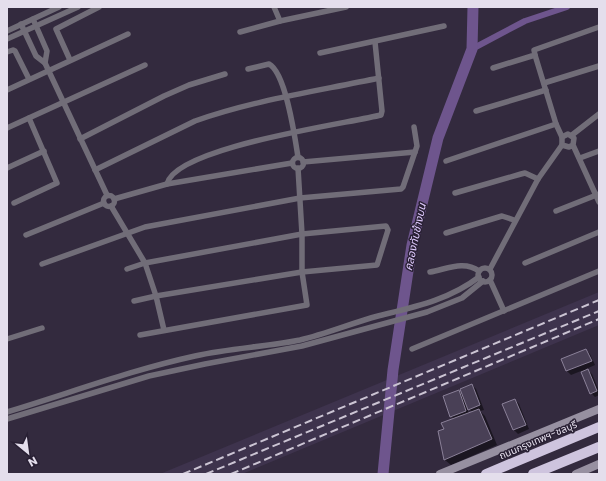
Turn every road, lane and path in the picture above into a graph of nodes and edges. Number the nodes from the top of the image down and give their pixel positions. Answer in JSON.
{"nodes":[{"id":1,"x":59,"y":7,"type":"edge"},
{"id":2,"x":78,"y":7,"type":"edge"},
{"id":3,"x":99,"y":7,"type":"edge"},
{"id":4,"x":274,"y":7,"type":"edge"},
{"id":5,"x":346,"y":7,"type":"edge"},
{"id":6,"x":33,"y":19,"type":"junction"},
{"id":7,"x":280,"y":21,"type":"junction"},
{"id":8,"x":21,"y":24,"type":"junction"},
{"id":9,"x":36,"y":26,"type":"junction"},
{"id":10,"x":444,"y":26,"type":"dead end"},
{"id":11,"x":599,"y":27,"type":"edge"},
{"id":12,"x":7,"y":31,"type":"edge"},
{"id":13,"x":24,"y":31,"type":"junction"},
{"id":14,"x":240,"y":32,"type":"dead end"},
{"id":15,"x":128,"y":34,"type":"dead end"},
{"id":16,"x":7,"y":40,"type":"edge"},
{"id":17,"x":375,"y":42,"type":"junction"},
{"id":18,"x":7,"y":52,"type":"edge"},
{"id":19,"x":320,"y":53,"type":"dead end"},
{"id":20,"x":535,"y":55,"type":"junction"},
{"id":21,"x":70,"y":60,"type":"junction"},
{"id":22,"x":45,"y":63,"type":"junction"},
{"id":23,"x":145,"y":65,"type":"dead end"},
{"id":24,"x":599,"y":66,"type":"edge"},
{"id":25,"x":493,"y":68,"type":"dead end"},
{"id":26,"x":248,"y":69,"type":"dead end"},
{"id":27,"x":49,"y":70,"type":"junction"},
{"id":28,"x":225,"y":74,"type":"dead end"},
{"id":29,"x":379,"y":78,"type":"junction"},
{"id":30,"x":29,"y":79,"type":"junction"},
{"id":31,"x":544,"y":83,"type":"junction"},
{"id":32,"x":7,"y":90,"type":"edge"},
{"id":33,"x":546,"y":90,"type":"junction"},
{"id":34,"x":287,"y":97,"type":"junction"},
{"id":35,"x":63,"y":103,"type":"junction"},
{"id":36,"x":476,"y":111,"type":"dead end"},
{"id":37,"x":599,"y":114,"type":"edge"},
{"id":38,"x":29,"y":118,"type":"junction"},
{"id":39,"x":556,"y":124,"type":"junction"},
{"id":40,"x":414,"y":127,"type":"dead end"},
{"id":41,"x":7,"y":128,"type":"edge"},
{"id":42,"x":294,"y":132,"type":"junction"},
{"id":43,"x":572,"y":135,"type":"junction"},
{"id":44,"x":562,"y":137,"type":"junction"},
{"id":45,"x":80,"y":139,"type":"junction"},
{"id":46,"x":562,"y":145,"type":"junction"},
{"id":47,"x":573,"y":145,"type":"junction"},
{"id":48,"x":44,"y":151,"type":"junction"},
{"id":49,"x":599,"y":151,"type":"edge"},
{"id":50,"x":415,"y":152,"type":"junction"},
{"id":51,"x":298,"y":157,"type":"junction"},
{"id":52,"x":580,"y":158,"type":"junction"},
{"id":53,"x":446,"y":161,"type":"dead end"},
{"id":54,"x":303,"y":162,"type":"junction"},
{"id":55,"x":292,"y":163,"type":"junction"},
{"id":56,"x":7,"y":168,"type":"edge"},
{"id":57,"x":298,"y":168,"type":"junction"},
{"id":58,"x":95,"y":170,"type":"junction"},
{"id":59,"x":538,"y":179,"type":"junction"},
{"id":60,"x":167,"y":184,"type":"junction"},
{"id":61,"x":455,"y":193,"type":"dead end"},
{"id":62,"x":598,"y":194,"type":"edge"},
{"id":63,"x":107,"y":195,"type":"junction"},
{"id":64,"x":300,"y":198,"type":"junction"},
{"id":65,"x":114,"y":199,"type":"junction"},
{"id":66,"x":599,"y":202,"type":"edge"},
{"id":67,"x":14,"y":203,"type":"dead end"},
{"id":68,"x":104,"y":204,"type":"junction"},
{"id":69,"x":111,"y":206,"type":"junction"},
{"id":70,"x":556,"y":211,"type":"dead end"},
{"id":71,"x":514,"y":220,"type":"junction"},
{"id":72,"x":599,"y":232,"type":"edge"},
{"id":73,"x":446,"y":233,"type":"dead end"},
{"id":74,"x":126,"y":234,"type":"junction"},
{"id":75,"x":302,"y":234,"type":"junction"},
{"id":76,"x":26,"y":235,"type":"dead end"},
{"id":77,"x":145,"y":263,"type":"junction"},
{"id":78,"x":525,"y":263,"type":"dead end"},
{"id":79,"x":42,"y":264,"type":"dead end"},
{"id":80,"x":127,"y":269,"type":"dead end"},
{"id":81,"x":490,"y":269,"type":"junction"},
{"id":82,"x":599,"y":271,"type":"edge"},
{"id":83,"x":302,"y":272,"type":"junction"},
{"id":84,"x":430,"y":272,"type":"dead end"},
{"id":85,"x":480,"y":276,"type":"junction"},
{"id":86,"x":490,"y":280,"type":"junction"},
{"id":87,"x":156,"y":296,"type":"junction"},
{"id":88,"x":134,"y":301,"type":"dead end"},
{"id":89,"x":424,"y":304,"type":"junction"},
{"id":90,"x":504,"y":311,"type":"junction"},
{"id":91,"x":427,"y":312,"type":"junction"},
{"id":92,"x":42,"y":328,"type":"dead end"},
{"id":93,"x":164,"y":330,"type":"junction"},
{"id":94,"x":140,"y":335,"type":"dead end"},
{"id":95,"x":316,"y":335,"type":"junction"},
{"id":96,"x":7,"y":339,"type":"edge"},
{"id":97,"x":316,"y":342,"type":"junction"},
{"id":98,"x":412,"y":349,"type":"dead end"},
{"id":99,"x":203,"y":354,"type":"junction"},
{"id":100,"x":205,"y":364,"type":"junction"},
{"id":101,"x":92,"y":386,"type":"junction"},
{"id":102,"x":94,"y":392,"type":"junction"},
{"id":103,"x":599,"y":409,"type":"edge"},
{"id":104,"x":7,"y":412,"type":"edge"},
{"id":105,"x":7,"y":419,"type":"edge"},
{"id":106,"x":599,"y":427,"type":"edge"},
{"id":107,"x":599,"y":447,"type":"edge"},
{"id":108,"x":599,"y":464,"type":"edge"},
{"id":109,"x":440,"y":474,"type":"edge"},
{"id":110,"x":486,"y":474,"type":"edge"},
{"id":111,"x":533,"y":474,"type":"edge"},
{"id":112,"x":576,"y":474,"type":"edge"}],
"edges":[{"from":1,"to":6,"type":"street"},
{"from":2,"to":9,"type":"street"},
{"from":3,"to":21,"type":"street"},
{"from":4,"to":7,"type":"street"},
{"from":5,"to":7,"type":"street"},
{"from":6,"to":8,"type":"street"},
{"from":6,"to":9,"type":"street"},
{"from":7,"to":14,"type":"street"},
{"from":8,"to":12,"type":"street"},
{"from":8,"to":13,"type":"street"},
{"from":9,"to":13,"type":"street"},
{"from":9,"to":22,"type":"street"},
{"from":10,"to":17,"type":"street"},
{"from":11,"to":20,"type":"street"},
{"from":13,"to":16,"type":"street"},
{"from":13,"to":22,"type":"street"},
{"from":15,"to":21,"type":"street"},
{"from":17,"to":19,"type":"street"},
{"from":17,"to":29,"type":"street"},
{"from":18,"to":30,"type":"street"},
{"from":20,"to":25,"type":"street"},
{"from":20,"to":31,"type":"street"},
{"from":21,"to":27,"type":"street"},
{"from":22,"to":27,"type":"street"},
{"from":23,"to":35,"type":"street"},
{"from":24,"to":31,"type":"street"},
{"from":26,"to":34,"type":"street"},
{"from":27,"to":30,"type":"street"},
{"from":27,"to":35,"type":"street"},
{"from":28,"to":45,"type":"street"},
{"from":29,"to":34,"type":"street"},
{"from":29,"to":42,"type":"street"},
{"from":30,"to":32,"type":"street"},
{"from":31,"to":33,"type":"street"},
{"from":33,"to":36,"type":"street"},
{"from":33,"to":39,"type":"street"},
{"from":34,"to":42,"type":"street"},
{"from":34,"to":58,"type":"street"},
{"from":35,"to":38,"type":"street"},
{"from":35,"to":45,"type":"street"},
{"from":37,"to":43,"type":"street"},
{"from":38,"to":41,"type":"street"},
{"from":38,"to":48,"type":"street"},
{"from":39,"to":44,"type":"street"},
{"from":39,"to":53,"type":"street"},
{"from":40,"to":50,"type":"street"},
{"from":42,"to":51,"type":"street"},
{"from":42,"to":60,"type":"street"},
{"from":43,"to":44,"type":"street"},
{"from":43,"to":47,"type":"street"},
{"from":44,"to":46,"type":"street"},
{"from":45,"to":58,"type":"street"},
{"from":46,"to":47,"type":"street"},
{"from":46,"to":59,"type":"street"},
{"from":47,"to":52,"type":"street"},
{"from":48,"to":56,"type":"street"},
{"from":48,"to":67,"type":"street"},
{"from":49,"to":52,"type":"street"},
{"from":50,"to":54,"type":"street"},
{"from":50,"to":64,"type":"street"},
{"from":51,"to":54,"type":"street"},
{"from":51,"to":55,"type":"street"},
{"from":52,"to":62,"type":"street"},
{"from":54,"to":57,"type":"street"},
{"from":55,"to":57,"type":"street"},
{"from":55,"to":60,"type":"street"},
{"from":57,"to":64,"type":"street"},
{"from":58,"to":63,"type":"street"},
{"from":59,"to":61,"type":"street"},
{"from":59,"to":71,"type":"street"},
{"from":60,"to":65,"type":"street"},
{"from":62,"to":66,"type":"street"},
{"from":62,"to":70,"type":"street"},
{"from":63,"to":65,"type":"street"},
{"from":63,"to":68,"type":"street"},
{"from":64,"to":74,"type":"street"},
{"from":64,"to":75,"type":"street"},
{"from":65,"to":69,"type":"street"},
{"from":68,"to":69,"type":"street"},
{"from":68,"to":76,"type":"street"},
{"from":69,"to":74,"type":"street"},
{"from":71,"to":73,"type":"street"},
{"from":71,"to":81,"type":"street"},
{"from":72,"to":78,"type":"street"},
{"from":74,"to":77,"type":"street"},
{"from":74,"to":79,"type":"street"},
{"from":75,"to":77,"type":"street"},
{"from":75,"to":83,"type":"street"},
{"from":75,"to":83,"type":"street"},
{"from":77,"to":80,"type":"street"},
{"from":77,"to":87,"type":"street"},
{"from":81,"to":85,"type":"street"},
{"from":81,"to":86,"type":"street"},
{"from":82,"to":90,"type":"street"},
{"from":83,"to":87,"type":"street"},
{"from":83,"to":93,"type":"street"},
{"from":84,"to":85,"type":"street"},
{"from":85,"to":86,"type":"street"},
{"from":85,"to":89,"type":"street"},
{"from":85,"to":91,"type":"street"},
{"from":86,"to":90,"type":"street"},
{"from":87,"to":88,"type":"street"},
{"from":87,"to":93,"type":"street"},
{"from":89,"to":91,"type":"street"},
{"from":89,"to":95,"type":"street"},
{"from":90,"to":98,"type":"street"},
{"from":91,"to":97,"type":"street"},
{"from":92,"to":96,"type":"street"},
{"from":93,"to":94,"type":"street"},
{"from":95,"to":97,"type":"street"},
{"from":95,"to":99,"type":"street"},
{"from":97,"to":100,"type":"street"},
{"from":99,"to":100,"type":"street"},
{"from":99,"to":101,"type":"street"},
{"from":100,"to":102,"type":"street"},
{"from":101,"to":102,"type":"street"},
{"from":101,"to":104,"type":"street"},
{"from":102,"to":105,"type":"street"},
{"from":103,"to":109,"type":"main road"},
{"from":106,"to":110,"type":"highway","name":"ถนนกรุงเทพฯ-ชลบุรี"},
{"from":107,"to":111,"type":"highway"},
{"from":108,"to":112,"type":"main road"}]}
